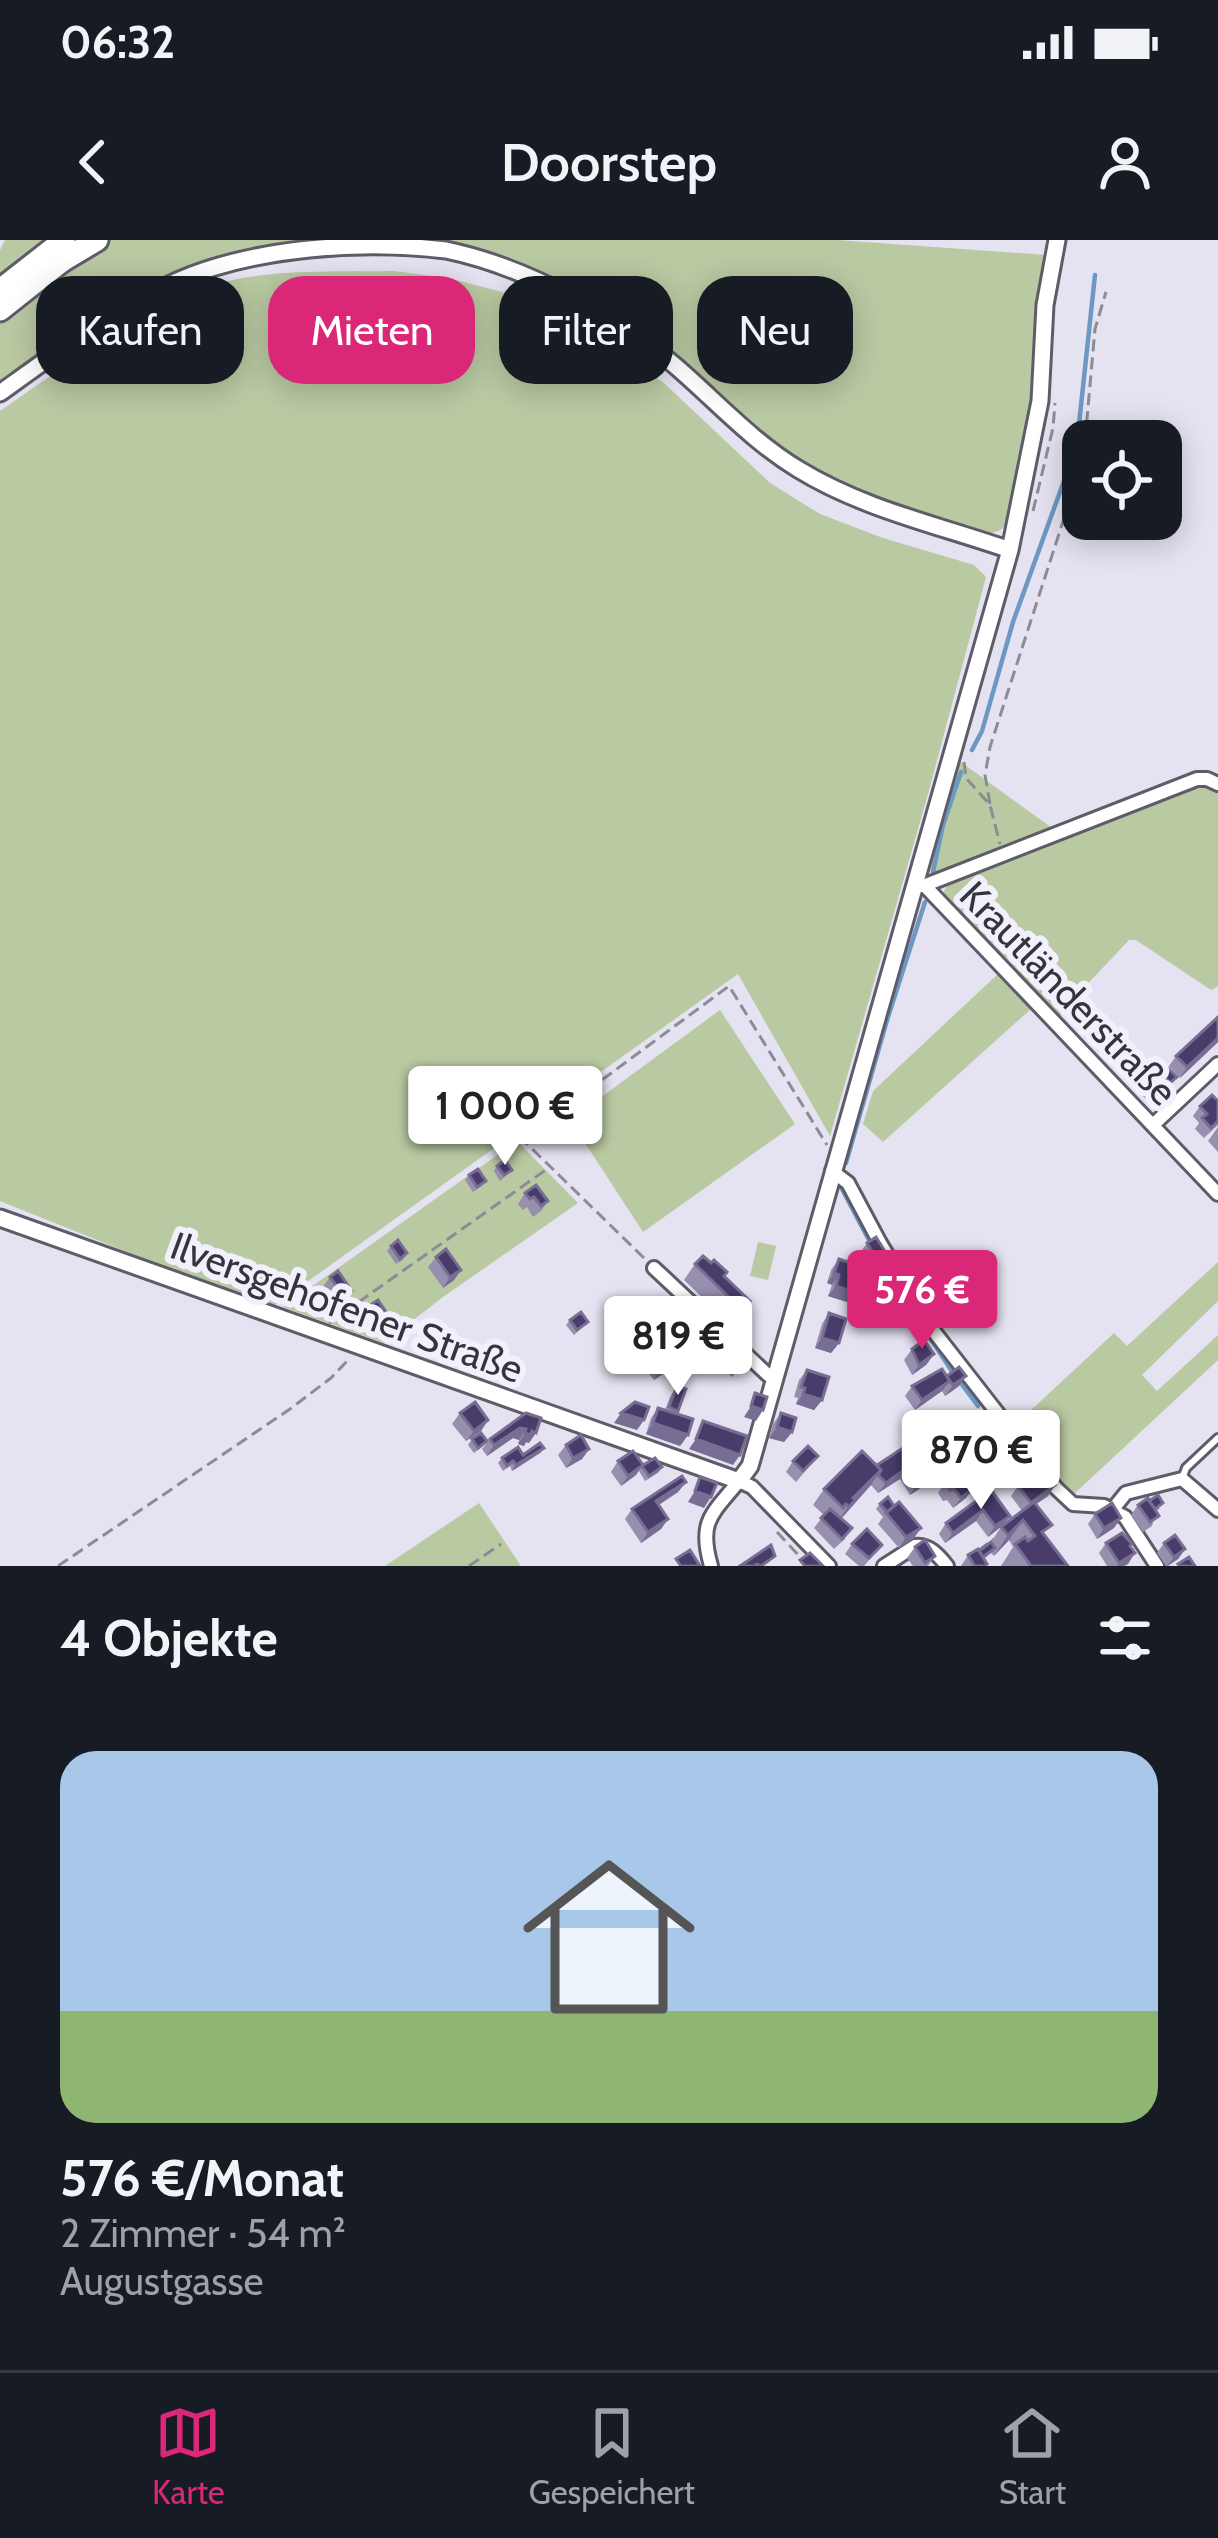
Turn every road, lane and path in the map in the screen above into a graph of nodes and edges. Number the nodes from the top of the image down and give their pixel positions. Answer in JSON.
{"nodes":[{"id":1,"x":86,"y":240,"type":"edge"},
{"id":2,"x":97,"y":240,"type":"edge"},
{"id":3,"x":1056,"y":245,"type":"edge"},
{"id":4,"x":63,"y":250,"type":"edge"},
{"id":5,"x":0,"y":290,"type":"edge"},
{"id":6,"x":1106,"y":292,"type":"dead end"},
{"id":7,"x":0,"y":310,"type":"edge"},
{"id":8,"x":0,"y":393,"type":"edge"},
{"id":9,"x":1087,"y":420,"type":"edge"},
{"id":10,"x":1062,"y":527,"type":"edge"},
{"id":11,"x":1010,"y":550,"type":"junction"},
{"id":12,"x":1218,"y":784,"type":"edge"},
{"id":13,"x":990,"y":805,"type":"dead end"},
{"id":14,"x":920,"y":885,"type":"junction"},
{"id":15,"x":1218,"y":1064,"type":"edge"},
{"id":16,"x":1154,"y":1125,"type":"junction"},
{"id":17,"x":837,"y":1153,"type":"junction"},
{"id":18,"x":550,"y":1168,"type":"junction"},
{"id":19,"x":832,"y":1171,"type":"junction"},
{"id":20,"x":1218,"y":1194,"type":"edge"},
{"id":21,"x":0,"y":1218,"type":"edge"},
{"id":22,"x":654,"y":1268,"type":"joint"},
{"id":23,"x":329,"y":1323,"type":"dead end"},
{"id":24,"x":355,"y":1346,"type":"junction"},
{"id":25,"x":774,"y":1377,"type":"junction"},
{"id":26,"x":1218,"y":1438,"type":"edge"},
{"id":27,"x":1182,"y":1479,"type":"junction"},
{"id":28,"x":740,"y":1481,"type":"junction"},
{"id":29,"x":1113,"y":1508,"type":"junction"},
{"id":30,"x":1218,"y":1510,"type":"edge"},
{"id":31,"x":770,"y":1525,"type":"dead end"},
{"id":32,"x":992,"y":1540,"type":"edge"},
{"id":33,"x":501,"y":1544,"type":"dead end"},
{"id":34,"x":976,"y":1552,"type":"edge"},
{"id":35,"x":58,"y":1566,"type":"edge"},
{"id":36,"x":469,"y":1566,"type":"edge"},
{"id":37,"x":711,"y":1566,"type":"edge"},
{"id":38,"x":809,"y":1566,"type":"edge"},
{"id":39,"x":829,"y":1566,"type":"edge"},
{"id":40,"x":884,"y":1566,"type":"edge"},
{"id":41,"x":947,"y":1566,"type":"edge"},
{"id":42,"x":1157,"y":1566,"type":"edge"}],
"edges":[{"from":1,"to":4,"type":"highway"},
{"from":2,"to":4,"type":"highway"},
{"from":3,"to":11,"type":"street"},
{"from":4,"to":5,"type":"highway"},
{"from":4,"to":7,"type":"highway"},
{"from":6,"to":9,"type":"path"},
{"from":8,"to":11,"type":"street"},
{"from":10,"to":13,"type":"path"},
{"from":11,"to":14,"type":"street"},
{"from":12,"to":14,"type":"street"},
{"from":14,"to":16,"type":"street","name":"Krautländerstraße"},
{"from":14,"to":17,"type":"street"},
{"from":15,"to":16,"type":"street"},
{"from":16,"to":20,"type":"street","name":"Krautländerstraße"},
{"from":17,"to":18,"type":"path"},
{"from":17,"to":19,"type":"street"},
{"from":18,"to":22,"type":"path"},
{"from":18,"to":23,"type":"path"},
{"from":19,"to":25,"type":"street"},
{"from":19,"to":29,"type":"street"},
{"from":21,"to":24,"type":"street","name":"Ilversgehofener Straße"},
{"from":22,"to":25,"type":"street"},
{"from":24,"to":28,"type":"street","name":"Ilversgehofener Straße"},
{"from":24,"to":35,"type":"path"},
{"from":25,"to":28,"type":"street"},
{"from":26,"to":27,"type":"lane"},
{"from":27,"to":29,"type":"street"},
{"from":27,"to":30,"type":"street"},
{"from":28,"to":37,"type":"street"},
{"from":28,"to":39,"type":"street"},
{"from":29,"to":42,"type":"street"},
{"from":31,"to":38,"type":"path"},
{"from":32,"to":34,"type":"path"},
{"from":33,"to":36,"type":"path"},
{"from":40,"to":41,"type":"street"}]}
